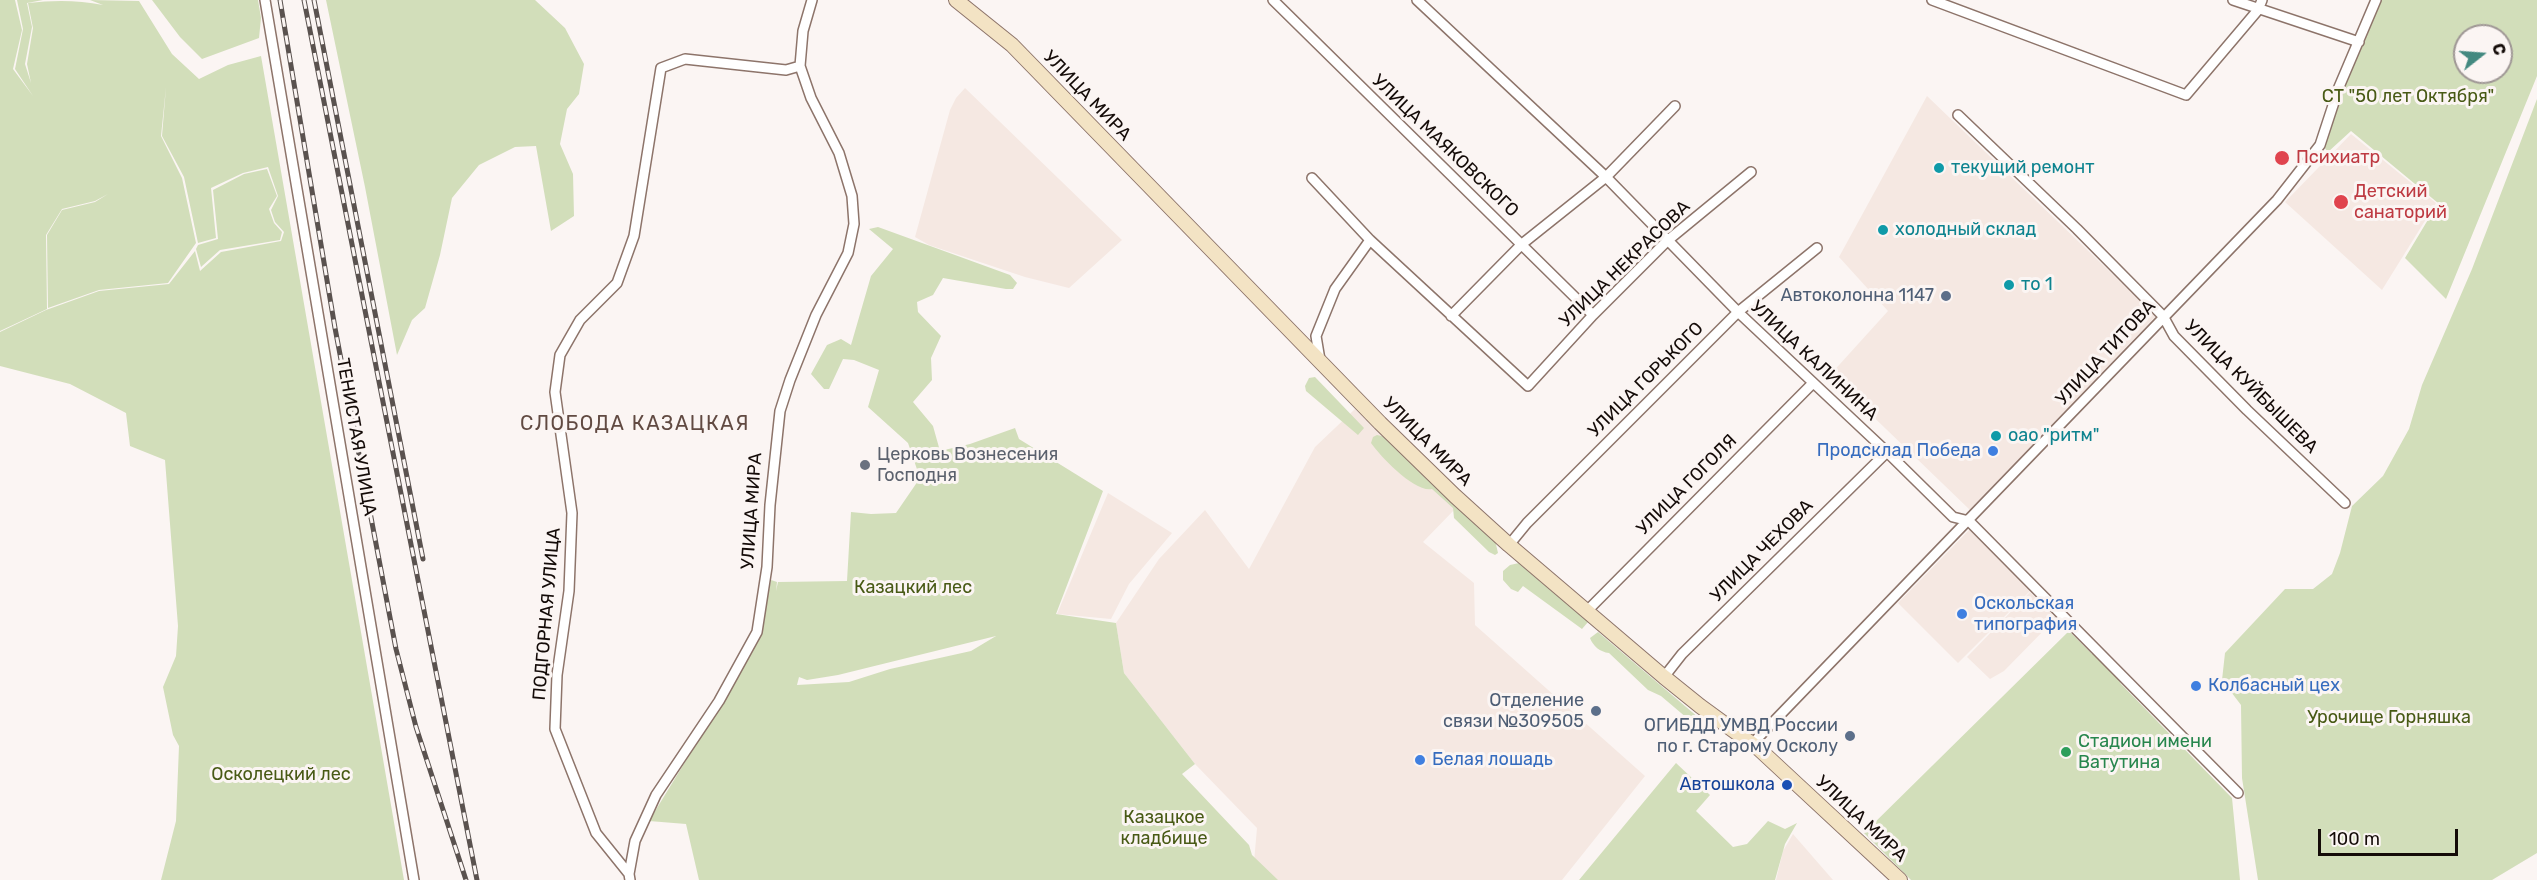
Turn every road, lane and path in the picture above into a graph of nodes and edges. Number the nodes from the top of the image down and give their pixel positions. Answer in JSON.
{"nodes":[{"id":1,"x":265,"y":0,"type":"edge"},
{"id":2,"x":813,"y":0,"type":"edge"},
{"id":3,"x":956,"y":0,"type":"edge"},
{"id":4,"x":1273,"y":0,"type":"edge"},
{"id":5,"x":1417,"y":0,"type":"edge"},
{"id":6,"x":1932,"y":0,"type":"edge"},
{"id":7,"x":2233,"y":0,"type":"edge"},
{"id":8,"x":2262,"y":0,"type":"edge"},
{"id":9,"x":2376,"y":0,"type":"edge"},
{"id":10,"x":2258,"y":10,"type":"junction"},
{"id":11,"x":2359,"y":42,"type":"junction"},
{"id":12,"x":800,"y":66,"type":"junction"},
{"id":13,"x":1676,"y":106,"type":"dead end"},
{"id":14,"x":1958,"y":115,"type":"dead end"},
{"id":15,"x":1751,"y":172,"type":"dead end"},
{"id":16,"x":1606,"y":177,"type":"junction"},
{"id":17,"x":1312,"y":178,"type":"dead end"},
{"id":18,"x":1370,"y":240,"type":"junction"},
{"id":19,"x":1667,"y":241,"type":"junction"},
{"id":20,"x":1522,"y":244,"type":"junction"},
{"id":21,"x":1817,"y":248,"type":"dead end"},
{"id":22,"x":1738,"y":312,"type":"junction"},
{"id":23,"x":1593,"y":315,"type":"junction"},
{"id":24,"x":1451,"y":316,"type":"junction"},
{"id":25,"x":2163,"y":316,"type":"junction"},
{"id":26,"x":1320,"y":360,"type":"junction"},
{"id":27,"x":1813,"y":383,"type":"junction"},
{"id":28,"x":1887,"y":452,"type":"junction"},
{"id":29,"x":2345,"y":503,"type":"dead end"},
{"id":30,"x":1969,"y":521,"type":"junction"},
{"id":31,"x":1509,"y":545,"type":"junction"},
{"id":32,"x":1586,"y":612,"type":"junction"},
{"id":33,"x":1664,"y":677,"type":"junction"},
{"id":34,"x":1752,"y":744,"type":"junction"},
{"id":35,"x":2238,"y":793,"type":"dead end"},
{"id":36,"x":630,"y":877,"type":"edge"},
{"id":37,"x":414,"y":880,"type":"edge"},
{"id":38,"x":1900,"y":880,"type":"edge"}],
"edges":[{"from":1,"to":37,"type":"street","name":"ТЕНИСТАЯ УЛИЦА"},
{"from":2,"to":12,"type":"street","name":"УЛИЦА МИРА"},
{"from":3,"to":26,"type":"main road","name":"УЛИЦА МИРА"},
{"from":4,"to":20,"type":"street","name":"УЛИЦА МАЯКОВСКОГО"},
{"from":5,"to":16,"type":"street","name":"УЛИЦА КАЛИНИНА"},
{"from":6,"to":10,"type":"street"},
{"from":7,"to":10,"type":"street"},
{"from":8,"to":10,"type":"street"},
{"from":9,"to":11,"type":"street","name":"УЛИЦА ТИТОВА"},
{"from":10,"to":11,"type":"street"},
{"from":11,"to":25,"type":"street","name":"УЛИЦА ТИТОВА"},
{"from":12,"to":36,"type":"street","name":"УЛИЦА МИРА"},
{"from":12,"to":36,"type":"street","name":"ПОДГОРНАЯ УЛИЦА"},
{"from":13,"to":16,"type":"street"},
{"from":14,"to":25,"type":"street","name":"УЛИЦА КУЙБЫШЕВА"},
{"from":15,"to":19,"type":"street","name":"УЛИЦА НЕКРАСОВА"},
{"from":16,"to":19,"type":"street","name":"УЛИЦА КАЛИНИНА"},
{"from":16,"to":20,"type":"street"},
{"from":17,"to":18,"type":"street"},
{"from":18,"to":24,"type":"street"},
{"from":18,"to":26,"type":"street"},
{"from":19,"to":22,"type":"street","name":"УЛИЦА КАЛИНИНА"},
{"from":19,"to":23,"type":"street","name":"УЛИЦА НЕКРАСОВА"},
{"from":20,"to":23,"type":"street","name":"УЛИЦА МАЯКОВСКОГО"},
{"from":20,"to":24,"type":"street"},
{"from":21,"to":22,"type":"street","name":"УЛИЦА ГОРЬКОГО"},
{"from":22,"to":27,"type":"street","name":"УЛИЦА КАЛИНИНА"},
{"from":22,"to":31,"type":"street","name":"УЛИЦА ГОРЬКОГО"},
{"from":23,"to":24,"type":"street","name":"УЛИЦА НЕКРАСОВА"},
{"from":25,"to":29,"type":"street","name":"УЛИЦА КУЙБЫШЕВА"},
{"from":25,"to":30,"type":"street","name":"УЛИЦА ТИТОВА"},
{"from":26,"to":31,"type":"main road","name":"УЛИЦА МИРА"},
{"from":27,"to":28,"type":"street","name":"УЛИЦА КАЛИНИНА"},
{"from":27,"to":32,"type":"street","name":"УЛИЦА ГОГОЛЯ"},
{"from":28,"to":30,"type":"street","name":"УЛИЦА КАЛИНИНА"},
{"from":28,"to":33,"type":"street","name":"УЛИЦА ЧЕХОВА"},
{"from":30,"to":34,"type":"street","name":"УЛИЦА ТИТОВА"},
{"from":30,"to":35,"type":"street","name":"УЛИЦА КАЛИНИНА"},
{"from":31,"to":32,"type":"main road","name":"УЛИЦА МИРА"},
{"from":32,"to":33,"type":"main road","name":"УЛИЦА МИРА"},
{"from":33,"to":34,"type":"main road","name":"УЛИЦА МИРА"},
{"from":34,"to":38,"type":"main road","name":"УЛИЦА МИРА"}]}
